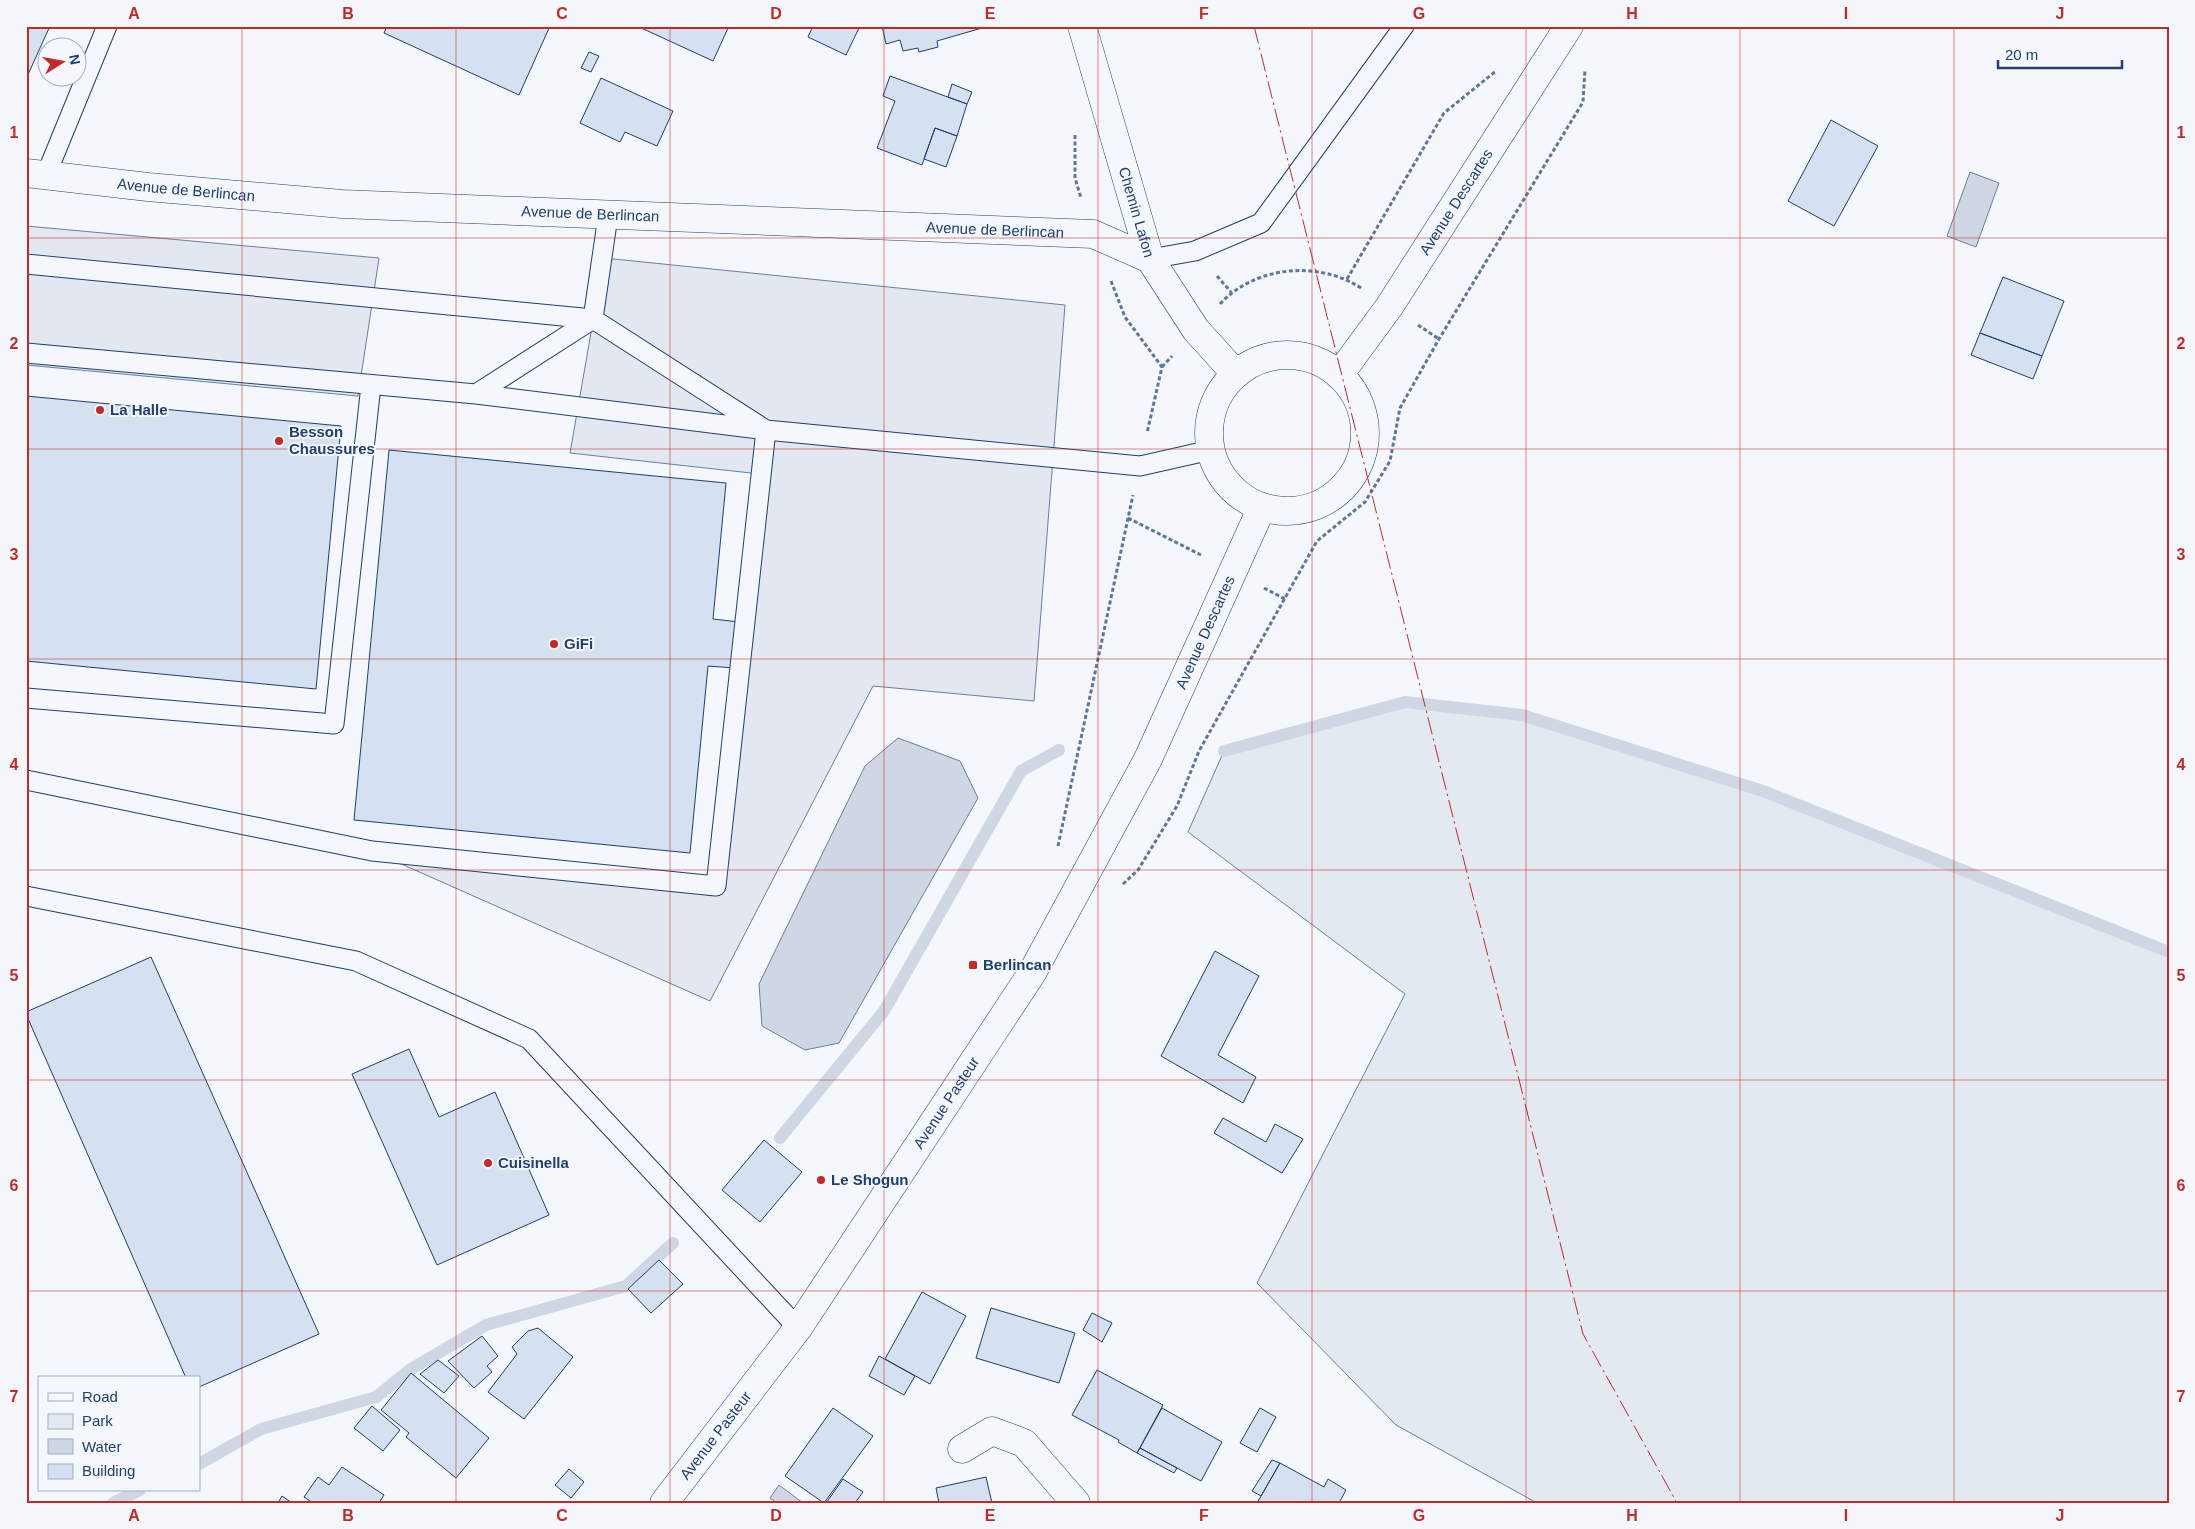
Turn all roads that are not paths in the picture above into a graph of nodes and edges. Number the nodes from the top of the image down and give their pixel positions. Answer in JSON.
{"nodes":[{"id":1,"x":107,"y":26,"type":"edge"},
{"id":2,"x":1082,"y":26,"type":"edge"},
{"id":3,"x":1404,"y":26,"type":"edge"},
{"id":4,"x":1569,"y":26,"type":"edge"},
{"id":5,"x":36,"y":174,"type":"edge"},
{"id":6,"x":608,"y":216,"type":"junction"},
{"id":7,"x":1150,"y":259,"type":"junction"},
{"id":8,"x":26,"y":264,"type":"edge"},
{"id":9,"x":593,"y":319,"type":"junction"},
{"id":10,"x":26,"y":353,"type":"edge"},
{"id":11,"x":1236,"y":374,"type":"junction"},
{"id":12,"x":1340,"y":375,"type":"junction"},
{"id":13,"x":371,"y":385,"type":"junction"},
{"id":14,"x":476,"y":394,"type":"junction"},
{"id":15,"x":766,"y":430,"type":"junction"},
{"id":16,"x":1211,"y":450,"type":"junction"},
{"id":17,"x":1262,"y":507,"type":"junction"},
{"id":18,"x":26,"y":698,"type":"edge"},
{"id":19,"x":1148,"y":759,"type":"joint"},
{"id":20,"x":26,"y":780,"type":"edge"},
{"id":21,"x":26,"y":896,"type":"edge"},
{"id":22,"x":798,"y":1328,"type":"junction"},
{"id":23,"x":962,"y":1449,"type":"dead end"},
{"id":24,"x":664,"y":1503,"type":"edge"},
{"id":25,"x":1076,"y":1503,"type":"edge"}],
"edges":[{"from":1,"to":5,"type":"lane"},
{"from":2,"to":7,"type":"main road","name":"Chemin Lafon"},
{"from":3,"to":7,"type":"lane"},
{"from":4,"to":12,"type":"main road","name":"Avenue Descartes"},
{"from":5,"to":6,"type":"main road","name":"Avenue de Berlincan"},
{"from":6,"to":7,"type":"main road","name":"Avenue de Berlincan"},
{"from":6,"to":9,"type":"lane"},
{"from":7,"to":11,"type":"main road","name":"Chemin Lafon"},
{"from":8,"to":9,"type":"lane"},
{"from":9,"to":14,"type":"lane"},
{"from":9,"to":15,"type":"lane"},
{"from":10,"to":13,"type":"lane"},
{"from":11,"to":12,"type":"main road"},
{"from":11,"to":16,"type":"main road"},
{"from":12,"to":17,"type":"main road"},
{"from":13,"to":14,"type":"lane"},
{"from":13,"to":18,"type":"lane"},
{"from":14,"to":15,"type":"lane"},
{"from":15,"to":16,"type":"lane"},
{"from":15,"to":20,"type":"lane"},
{"from":16,"to":17,"type":"main road"},
{"from":17,"to":19,"type":"main road","name":"Avenue Descartes"},
{"from":19,"to":22,"type":"main road","name":"Avenue Pasteur"},
{"from":21,"to":22,"type":"lane"},
{"from":22,"to":24,"type":"main road","name":"Avenue Pasteur"},
{"from":23,"to":25,"type":"main road"}]}
